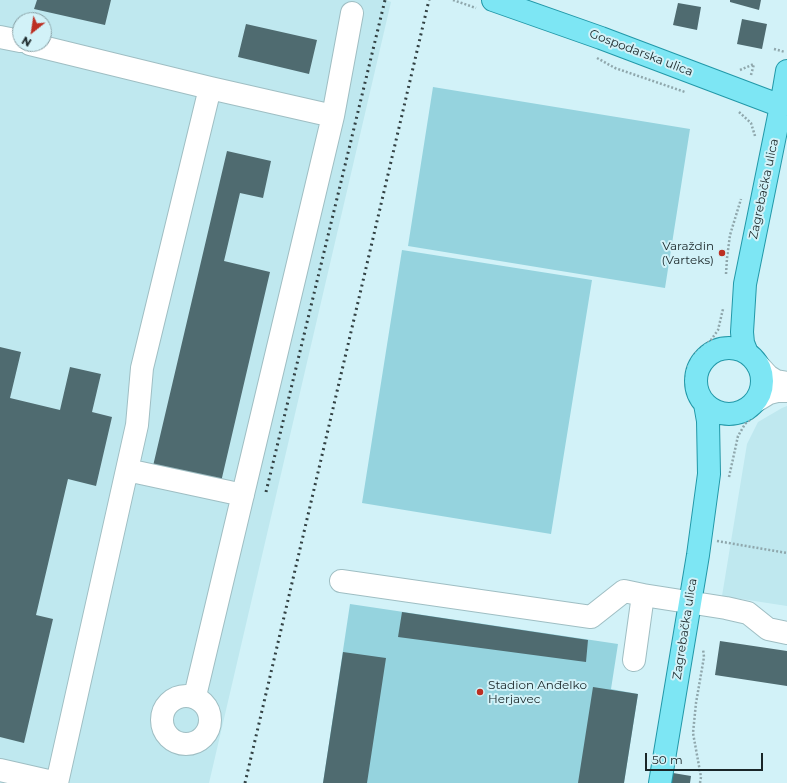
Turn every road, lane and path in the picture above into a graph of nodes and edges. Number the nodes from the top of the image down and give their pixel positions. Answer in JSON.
{"nodes":[{"id":1,"x":453,"y":0,"type":"edge"},
{"id":2,"x":487,"y":5,"type":"edge"},
{"id":3,"x":352,"y":13,"type":"dead end"},
{"id":4,"x":0,"y":37,"type":"edge"},
{"id":5,"x":12,"y":40,"type":"edge"},
{"id":6,"x":52,"y":49,"type":"edge"},
{"id":7,"x":774,"y":49,"type":"dead end"},
{"id":8,"x":787,"y":52,"type":"edge"},
{"id":9,"x":787,"y":71,"type":"edge"},
{"id":10,"x":210,"y":88,"type":"junction"},
{"id":11,"x":784,"y":107,"type":"edge"},
{"id":12,"x":740,"y":112,"type":"dead end"},
{"id":13,"x":333,"y":116,"type":"junction"},
{"id":14,"x":756,"y":142,"type":"dead end"},
{"id":15,"x":745,"y":284,"type":"junction"},
{"id":16,"x":711,"y":353,"type":"junction"},
{"id":17,"x":752,"y":359,"type":"junction"},
{"id":18,"x":787,"y":383,"type":"edge"},
{"id":19,"x":787,"y":391,"type":"edge"},
{"id":20,"x":704,"y":404,"type":"junction"},
{"id":21,"x":751,"y":409,"type":"junction"},
{"id":22,"x":127,"y":470,"type":"junction"},
{"id":23,"x":719,"y":478,"type":"junction"},
{"id":24,"x":243,"y":495,"type":"junction"},
{"id":25,"x":718,"y":533,"type":"dead end"},
{"id":26,"x":717,"y":541,"type":"junction"},
{"id":27,"x":716,"y":546,"type":"dead end"},
{"id":28,"x":787,"y":553,"type":"edge"},
{"id":29,"x":341,"y":581,"type":"dead end"},
{"id":30,"x":643,"y":595,"type":"junction"},
{"id":31,"x":689,"y":603,"type":"junction"},
{"id":32,"x":787,"y":633,"type":"edge"},
{"id":33,"x":702,"y":644,"type":"dead end"},
{"id":34,"x":634,"y":660,"type":"dead end"},
{"id":35,"x":195,"y":696,"type":"dead end"},
{"id":36,"x":0,"y":770,"type":"edge"},
{"id":37,"x":57,"y":783,"type":"edge"},
{"id":38,"x":660,"y":783,"type":"edge"},
{"id":39,"x":700,"y":783,"type":"edge"}],
"edges":[{"from":1,"to":2,"type":"path"},
{"from":2,"to":11,"type":"main road","name":"Gospodarska ulica"},
{"from":3,"to":13,"type":"street"},
{"from":4,"to":5,"type":"street"},
{"from":6,"to":10,"type":"street"},
{"from":7,"to":8,"type":"path"},
{"from":9,"to":11,"type":"main road","name":"Zagrebačka ulica"},
{"from":10,"to":13,"type":"street"},
{"from":10,"to":22,"type":"street"},
{"from":11,"to":15,"type":"main road","name":"Zagrebačka ulica"},
{"from":12,"to":14,"type":"path"},
{"from":13,"to":24,"type":"street"},
{"from":15,"to":16,"type":"main road","name":"Zagrebačka ulica"},
{"from":15,"to":17,"type":"main road","name":"Zagrebačka ulica"},
{"from":16,"to":17,"type":"main road"},
{"from":16,"to":20,"type":"main road","name":"Zagrebačka ulica"},
{"from":17,"to":18,"type":"street"},
{"from":17,"to":21,"type":"main road","name":"Zagrebačka ulica"},
{"from":19,"to":21,"type":"street"},
{"from":20,"to":21,"type":"main road"},
{"from":20,"to":23,"type":"main road","name":"Zagrebačka ulica"},
{"from":21,"to":23,"type":"path"},
{"from":21,"to":23,"type":"main road","name":"Zagrebačka ulica"},
{"from":22,"to":24,"type":"street"},
{"from":22,"to":37,"type":"street"},
{"from":23,"to":31,"type":"main road","name":"Zagrebačka ulica"},
{"from":24,"to":35,"type":"street"},
{"from":25,"to":26,"type":"path"},
{"from":26,"to":27,"type":"path"},
{"from":26,"to":28,"type":"path"},
{"from":29,"to":30,"type":"street"},
{"from":30,"to":31,"type":"street"},
{"from":30,"to":34,"type":"street"},
{"from":31,"to":32,"type":"street"},
{"from":31,"to":38,"type":"main road","name":"Zagrebačka ulica"},
{"from":33,"to":39,"type":"path"},
{"from":36,"to":37,"type":"street"}]}
